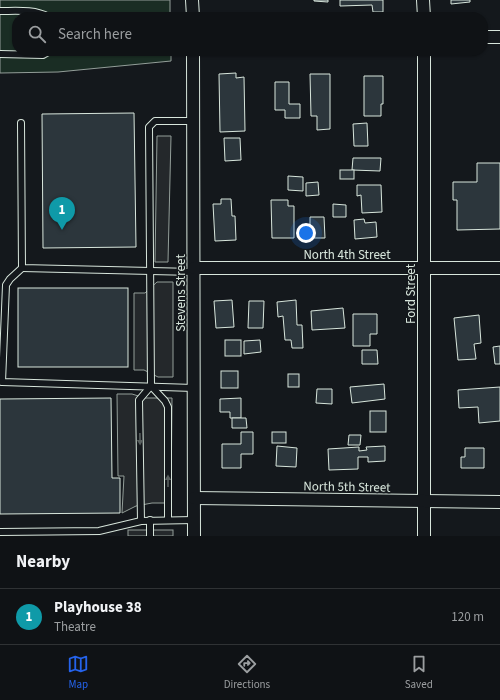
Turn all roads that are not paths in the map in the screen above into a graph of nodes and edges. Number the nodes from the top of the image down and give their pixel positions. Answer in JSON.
{"nodes":[{"id":1,"x":192,"y":0,"type":"edge"},
{"id":2,"x":423,"y":0,"type":"edge"},
{"id":3,"x":0,"y":11,"type":"edge"},
{"id":4,"x":33,"y":12,"type":"edge"},
{"id":5,"x":193,"y":12,"type":"edge"},
{"id":6,"x":424,"y":12,"type":"edge"},
{"id":7,"x":488,"y":37,"type":"edge"},
{"id":8,"x":500,"y":37,"type":"edge"},
{"id":9,"x":0,"y":54,"type":"edge"},
{"id":10,"x":12,"y":54,"type":"edge"},
{"id":11,"x":193,"y":56,"type":"edge"},
{"id":12,"x":424,"y":56,"type":"edge"},
{"id":13,"x":193,"y":121,"type":"junction"},
{"id":14,"x":21,"y":124,"type":"dead end"},
{"id":15,"x":22,"y":268,"type":"junction"},
{"id":16,"x":424,"y":268,"type":"junction"},
{"id":17,"x":500,"y":268,"type":"edge"},
{"id":18,"x":194,"y":270,"type":"junction"},
{"id":19,"x":150,"y":272,"type":"junction"},
{"id":20,"x":1,"y":382,"type":"edge"},
{"id":21,"x":151,"y":386,"type":"junction"},
{"id":22,"x":194,"y":388,"type":"junction"},
{"id":23,"x":194,"y":498,"type":"junction"},
{"id":24,"x":424,"y":501,"type":"junction"},
{"id":25,"x":500,"y":502,"type":"edge"},
{"id":26,"x":150,"y":520,"type":"junction"},
{"id":27,"x":168,"y":520,"type":"junction"},
{"id":28,"x":194,"y":520,"type":"junction"},
{"id":29,"x":141,"y":521,"type":"junction"},
{"id":30,"x":0,"y":532,"type":"edge"},
{"id":31,"x":150,"y":536,"type":"edge"},
{"id":32,"x":194,"y":536,"type":"edge"},
{"id":33,"x":424,"y":536,"type":"edge"}],
"edges":[{"from":1,"to":5,"type":"street"},
{"from":2,"to":6,"type":"street"},
{"from":3,"to":4,"type":"lane"},
{"from":7,"to":8,"type":"street"},
{"from":9,"to":10,"type":"lane"},
{"from":11,"to":13,"type":"street","name":"Stevens Street"},
{"from":12,"to":16,"type":"street","name":"Ford Street"},
{"from":13,"to":18,"type":"street","name":"Stevens Street"},
{"from":13,"to":19,"type":"lane"},
{"from":14,"to":15,"type":"lane"},
{"from":15,"to":19,"type":"lane"},
{"from":15,"to":20,"type":"lane"},
{"from":16,"to":17,"type":"street","name":"North 4th Street"},
{"from":16,"to":18,"type":"street","name":"North 4th Street"},
{"from":16,"to":24,"type":"street","name":"Ford Street"},
{"from":18,"to":19,"type":"lane"},
{"from":18,"to":22,"type":"street","name":"Stevens Street"},
{"from":19,"to":21,"type":"lane"},
{"from":20,"to":21,"type":"lane"},
{"from":21,"to":22,"type":"lane"},
{"from":27,"to":21,"type":"lane","one_way":true},
{"from":21,"to":29,"type":"lane","one_way":true},
{"from":22,"to":23,"type":"street","name":"Stevens Street"},
{"from":23,"to":24,"type":"street","name":"North 5th Street"},
{"from":23,"to":28,"type":"street","name":"Stevens Street"},
{"from":24,"to":25,"type":"street","name":"North 5th Street"},
{"from":24,"to":33,"type":"street","name":"Ford Street"},
{"from":26,"to":27,"type":"lane"},
{"from":26,"to":29,"type":"lane"},
{"from":26,"to":31,"type":"lane"},
{"from":27,"to":28,"type":"lane"},
{"from":28,"to":32,"type":"street","name":"Stevens Street"},
{"from":29,"to":30,"type":"lane"}]}
